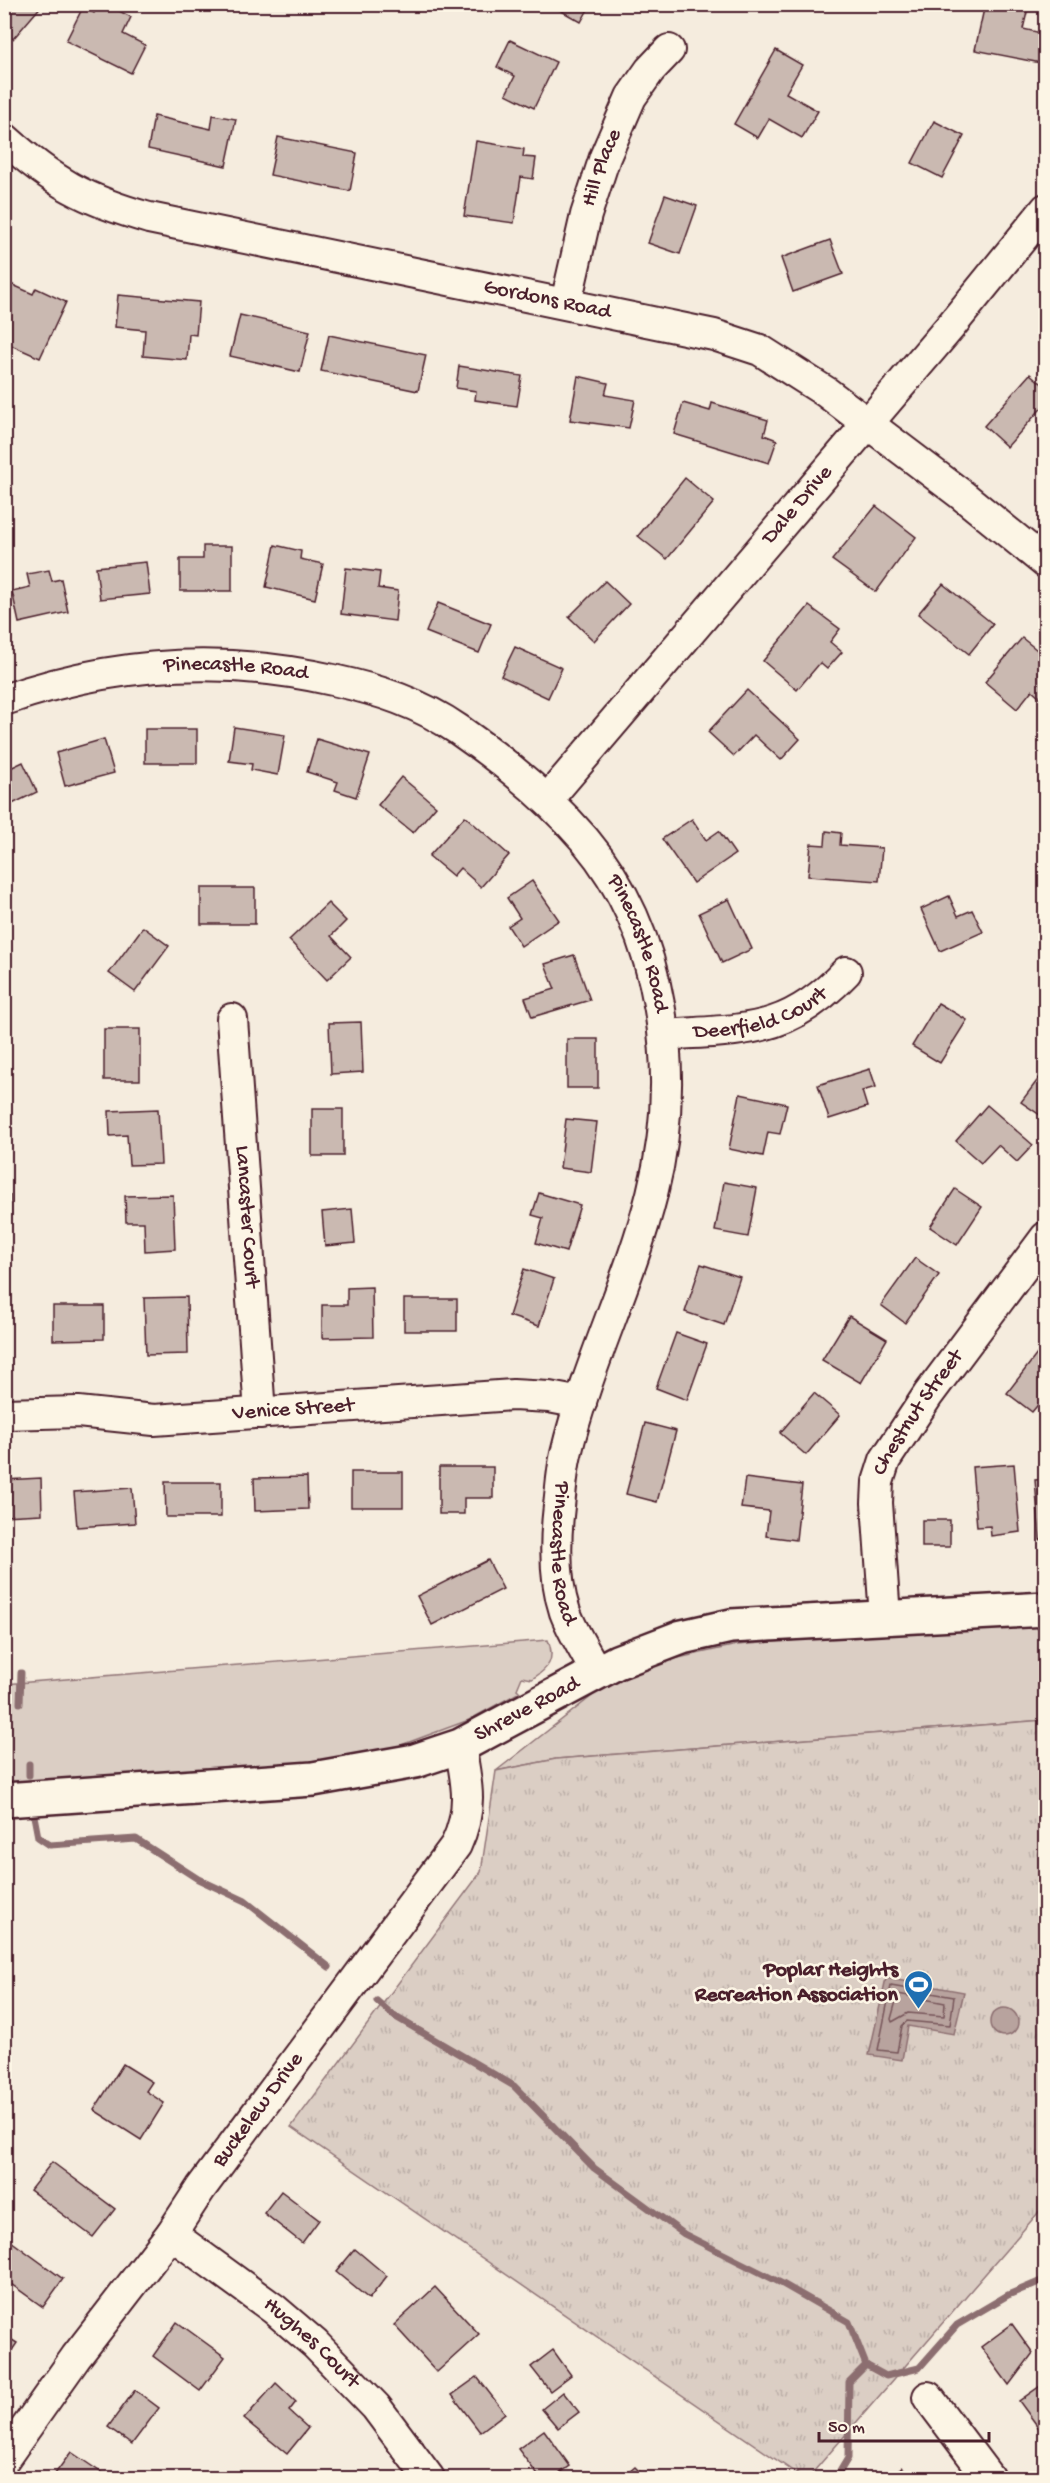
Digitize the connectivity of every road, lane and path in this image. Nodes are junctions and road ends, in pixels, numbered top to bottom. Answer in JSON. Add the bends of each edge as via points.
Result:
{"nodes":[{"id":1,"x":669,"y":50,"type":"dead end"},
{"id":2,"x":4,"y":138,"type":"edge"},
{"id":3,"x":1046,"y":209,"type":"edge"},
{"id":4,"x":566,"y":303,"type":"junction"},
{"id":5,"x":867,"y":424,"type":"junction"},
{"id":6,"x":1046,"y":563,"type":"edge"},
{"id":7,"x":4,"y":700,"type":"edge"},
{"id":8,"x":547,"y":800,"type":"junction"},
{"id":9,"x":846,"y":972,"type":"dead end"},
{"id":10,"x":232,"y":1019,"type":"dead end"},
{"id":11,"x":664,"y":1035,"type":"junction"},
{"id":12,"x":1046,"y":1238,"type":"edge"},
{"id":13,"x":581,"y":1403,"type":"junction"},
{"id":14,"x":260,"y":1413,"type":"junction"},
{"id":15,"x":4,"y":1414,"type":"edge"},
{"id":16,"x":1046,"y":1609,"type":"edge"},
{"id":17,"x":885,"y":1617,"type":"junction"},
{"id":18,"x":597,"y":1673,"type":"junction"},
{"id":19,"x":460,"y":1746,"type":"junction"},
{"id":20,"x":4,"y":1800,"type":"edge"},
{"id":21,"x":171,"y":2234,"type":"junction"},
{"id":22,"x":928,"y":2397,"type":"dead end"},
{"id":23,"x":4,"y":2459,"type":"edge"},
{"id":24,"x":429,"y":2478,"type":"edge"},
{"id":25,"x":989,"y":2478,"type":"edge"}],
"edges":[{"from":1,"to":4,"type":"street","name":"Hill Place","via":[[631,97],[605,157],[586,215]]},
{"from":2,"to":4,"type":"street","name":"Gordons Road","via":[[39,169],[73,191],[117,209],[192,228]]},
{"from":3,"to":5,"type":"street","name":"Dale Drive"},
{"from":4,"to":5,"type":"street","name":"Gordons Road","via":[[714,334],[760,350]]},
{"from":5,"to":6,"type":"street","name":"Gordons Road"},
{"from":5,"to":8,"type":"street","name":"Dale Drive"},
{"from":7,"to":8,"type":"street","name":"Pinecastle Road","via":[[94,674],[147,666],[240,665],[294,671],[376,689],[441,717]]},
{"from":8,"to":11,"type":"street","name":"Pinecastle Road","via":[[586,842],[633,918],[648,960]]},
{"from":9,"to":11,"type":"street","name":"Deerfield Court","via":[[824,996],[776,1022],[751,1028]]},
{"from":10,"to":14,"type":"street","name":"Lancaster Court"},
{"from":11,"to":13,"type":"street","name":"Pinecastle Road","via":[[666,1077],[653,1193]]},
{"from":12,"to":17,"type":"street","name":"Chestnut Street","via":[[928,1395],[885,1460],[877,1503]]},
{"from":13,"to":14,"type":"street","name":"Venice Street","via":[[513,1395]]},
{"from":13,"to":18,"type":"street","name":"Pinecastle Road","via":[[566,1456],[556,1555],[565,1611]]},
{"from":14,"to":15,"type":"street","name":"Venice Street","via":[[153,1420],[78,1412]]},
{"from":16,"to":17,"type":"main road","name":"Shreve Road"},
{"from":17,"to":18,"type":"main road","name":"Shreve Road","via":[[708,1630],[656,1646]]},
{"from":18,"to":19,"type":"main road","name":"Shreve Road"},
{"from":19,"to":20,"type":"main road","name":"Shreve Road","via":[[392,1767],[313,1779]]},
{"from":19,"to":21,"type":"street","name":"Buckelew Drive","via":[[468,1807],[456,1845]]},
{"from":21,"to":23,"type":"street","name":"Buckelew Drive"},
{"from":21,"to":24,"type":"street","name":"Hughes Court","via":[[315,2344],[376,2407]]},
{"from":22,"to":25,"type":"street"}]}
